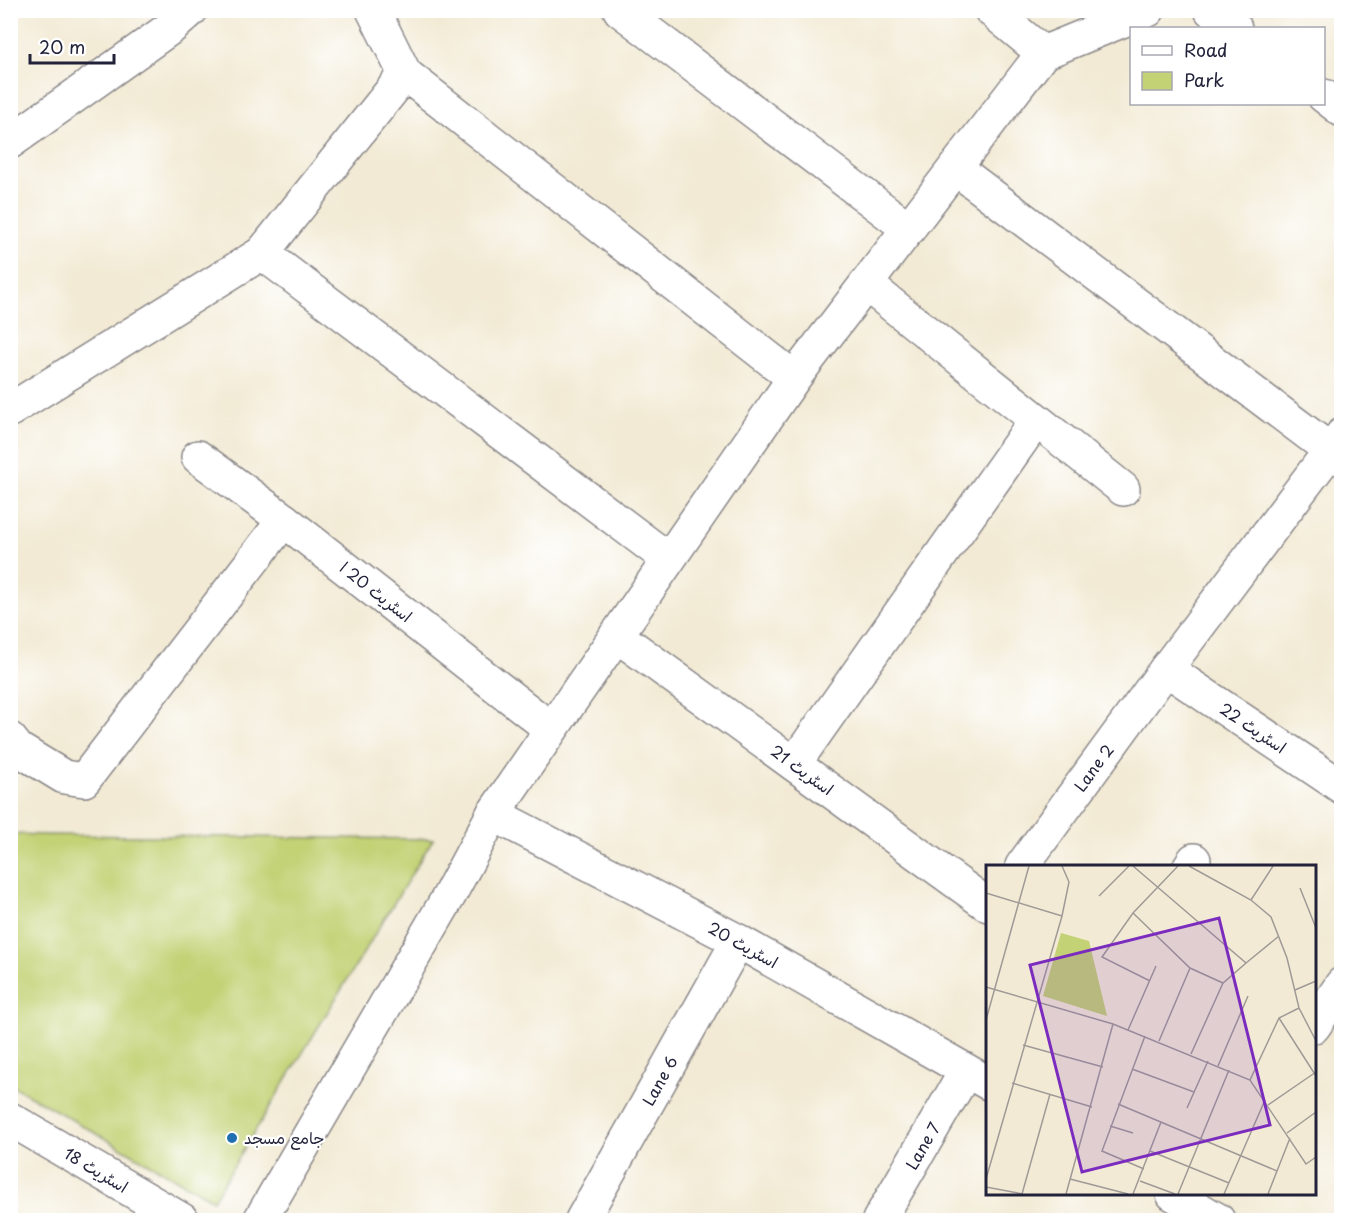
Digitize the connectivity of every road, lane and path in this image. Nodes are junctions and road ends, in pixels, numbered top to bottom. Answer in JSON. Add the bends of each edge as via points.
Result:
{"nodes":[{"id":1,"x":191,"y":10,"type":"edge"},
{"id":2,"x":373,"y":10,"type":"edge"},
{"id":3,"x":620,"y":10,"type":"edge"},
{"id":4,"x":991,"y":10,"type":"edge"},
{"id":5,"x":1148,"y":10,"type":"edge"},
{"id":6,"x":1211,"y":10,"type":"edge"},
{"id":7,"x":1234,"y":27,"type":"edge"},
{"id":8,"x":1043,"y":53,"type":"junction"},
{"id":9,"x":405,"y":74,"type":"junction"},
{"id":10,"x":1325,"y":98,"type":"edge"},
{"id":11,"x":1341,"y":110,"type":"edge"},
{"id":12,"x":10,"y":142,"type":"edge"},
{"id":13,"x":955,"y":168,"type":"junction"},
{"id":14,"x":909,"y":229,"type":"junction"},
{"id":15,"x":262,"y":253,"type":"junction"},
{"id":16,"x":866,"y":284,"type":"junction"},
{"id":17,"x":794,"y":378,"type":"junction"},
{"id":18,"x":10,"y":410,"type":"edge"},
{"id":19,"x":1036,"y":420,"type":"junction"},
{"id":20,"x":1338,"y":448,"type":"edge"},
{"id":21,"x":198,"y":457,"type":"dead end"},
{"id":22,"x":1123,"y":489,"type":"dead end"},
{"id":23,"x":284,"y":520,"type":"junction"},
{"id":24,"x":668,"y":559,"type":"junction"},
{"id":25,"x":616,"y":635,"type":"junction"},
{"id":26,"x":1166,"y":669,"type":"junction"},
{"id":27,"x":551,"y":729,"type":"junction"},
{"id":28,"x":10,"y":740,"type":"edge"},
{"id":29,"x":794,"y":764,"type":"junction"},
{"id":30,"x":1338,"y":777,"type":"edge"},
{"id":31,"x":493,"y":814,"type":"junction"},
{"id":32,"x":1023,"y":865,"type":"edge"},
{"id":33,"x":986,"y":903,"type":"edge"},
{"id":34,"x":738,"y":941,"type":"junction"},
{"id":35,"x":1341,"y":984,"type":"edge"},
{"id":36,"x":1316,"y":1023,"type":"edge"},
{"id":37,"x":977,"y":1077,"type":"edge"},
{"id":38,"x":10,"y":1119,"type":"edge"},
{"id":39,"x":1175,"y":1195,"type":"edge"},
{"id":40,"x":182,"y":1221,"type":"edge"},
{"id":41,"x":260,"y":1221,"type":"edge"},
{"id":42,"x":582,"y":1221,"type":"edge"},
{"id":43,"x":879,"y":1221,"type":"edge"},
{"id":44,"x":1218,"y":1221,"type":"edge"}],
"edges":[{"from":1,"to":12,"type":"street"},
{"from":2,"to":9,"type":"street"},
{"from":3,"to":14,"type":"street"},
{"from":4,"to":8,"type":"street"},
{"from":5,"to":8,"type":"street"},
{"from":6,"to":7,"type":"street"},
{"from":8,"to":13,"type":"street"},
{"from":9,"to":15,"type":"street"},
{"from":9,"to":17,"type":"street"},
{"from":10,"to":11,"type":"street"},
{"from":13,"to":14,"type":"street"},
{"from":13,"to":20,"type":"street"},
{"from":14,"to":16,"type":"street"},
{"from":15,"to":18,"type":"street"},
{"from":15,"to":24,"type":"street"},
{"from":16,"to":17,"type":"street"},
{"from":16,"to":19,"type":"street"},
{"from":17,"to":24,"type":"street"},
{"from":19,"to":22,"type":"street"},
{"from":19,"to":29,"type":"street"},
{"from":20,"to":26,"type":"street","name":"Lane 2"},
{"from":21,"to":23,"type":"street","name":"اسٹریٹ 20 ا"},
{"from":23,"to":27,"type":"street","name":"اسٹریٹ 20 ا"},
{"from":23,"to":28,"type":"street","via":[[84,780],[64,777]]},
{"from":24,"to":25,"type":"street"},
{"from":25,"to":27,"type":"street"},
{"from":25,"to":29,"type":"street","name":"اسٹریٹ 21"},
{"from":26,"to":30,"type":"street","name":"اسٹریٹ 22"},
{"from":26,"to":32,"type":"street","name":"Lane 2"},
{"from":27,"to":31,"type":"street"},
{"from":29,"to":33,"type":"street","name":"اسٹریٹ 21"},
{"from":31,"to":34,"type":"street","name":"اسٹریٹ 20"},
{"from":31,"to":41,"type":"street"},
{"from":34,"to":37,"type":"street","name":"اسٹریٹ 20"},
{"from":34,"to":42,"type":"street","name":"Lane 6"},
{"from":35,"to":36,"type":"street"},
{"from":37,"to":43,"type":"street","name":"Lane 7"},
{"from":38,"to":40,"type":"street","name":"اسٹریٹ 18"},
{"from":39,"to":44,"type":"street"}]}
